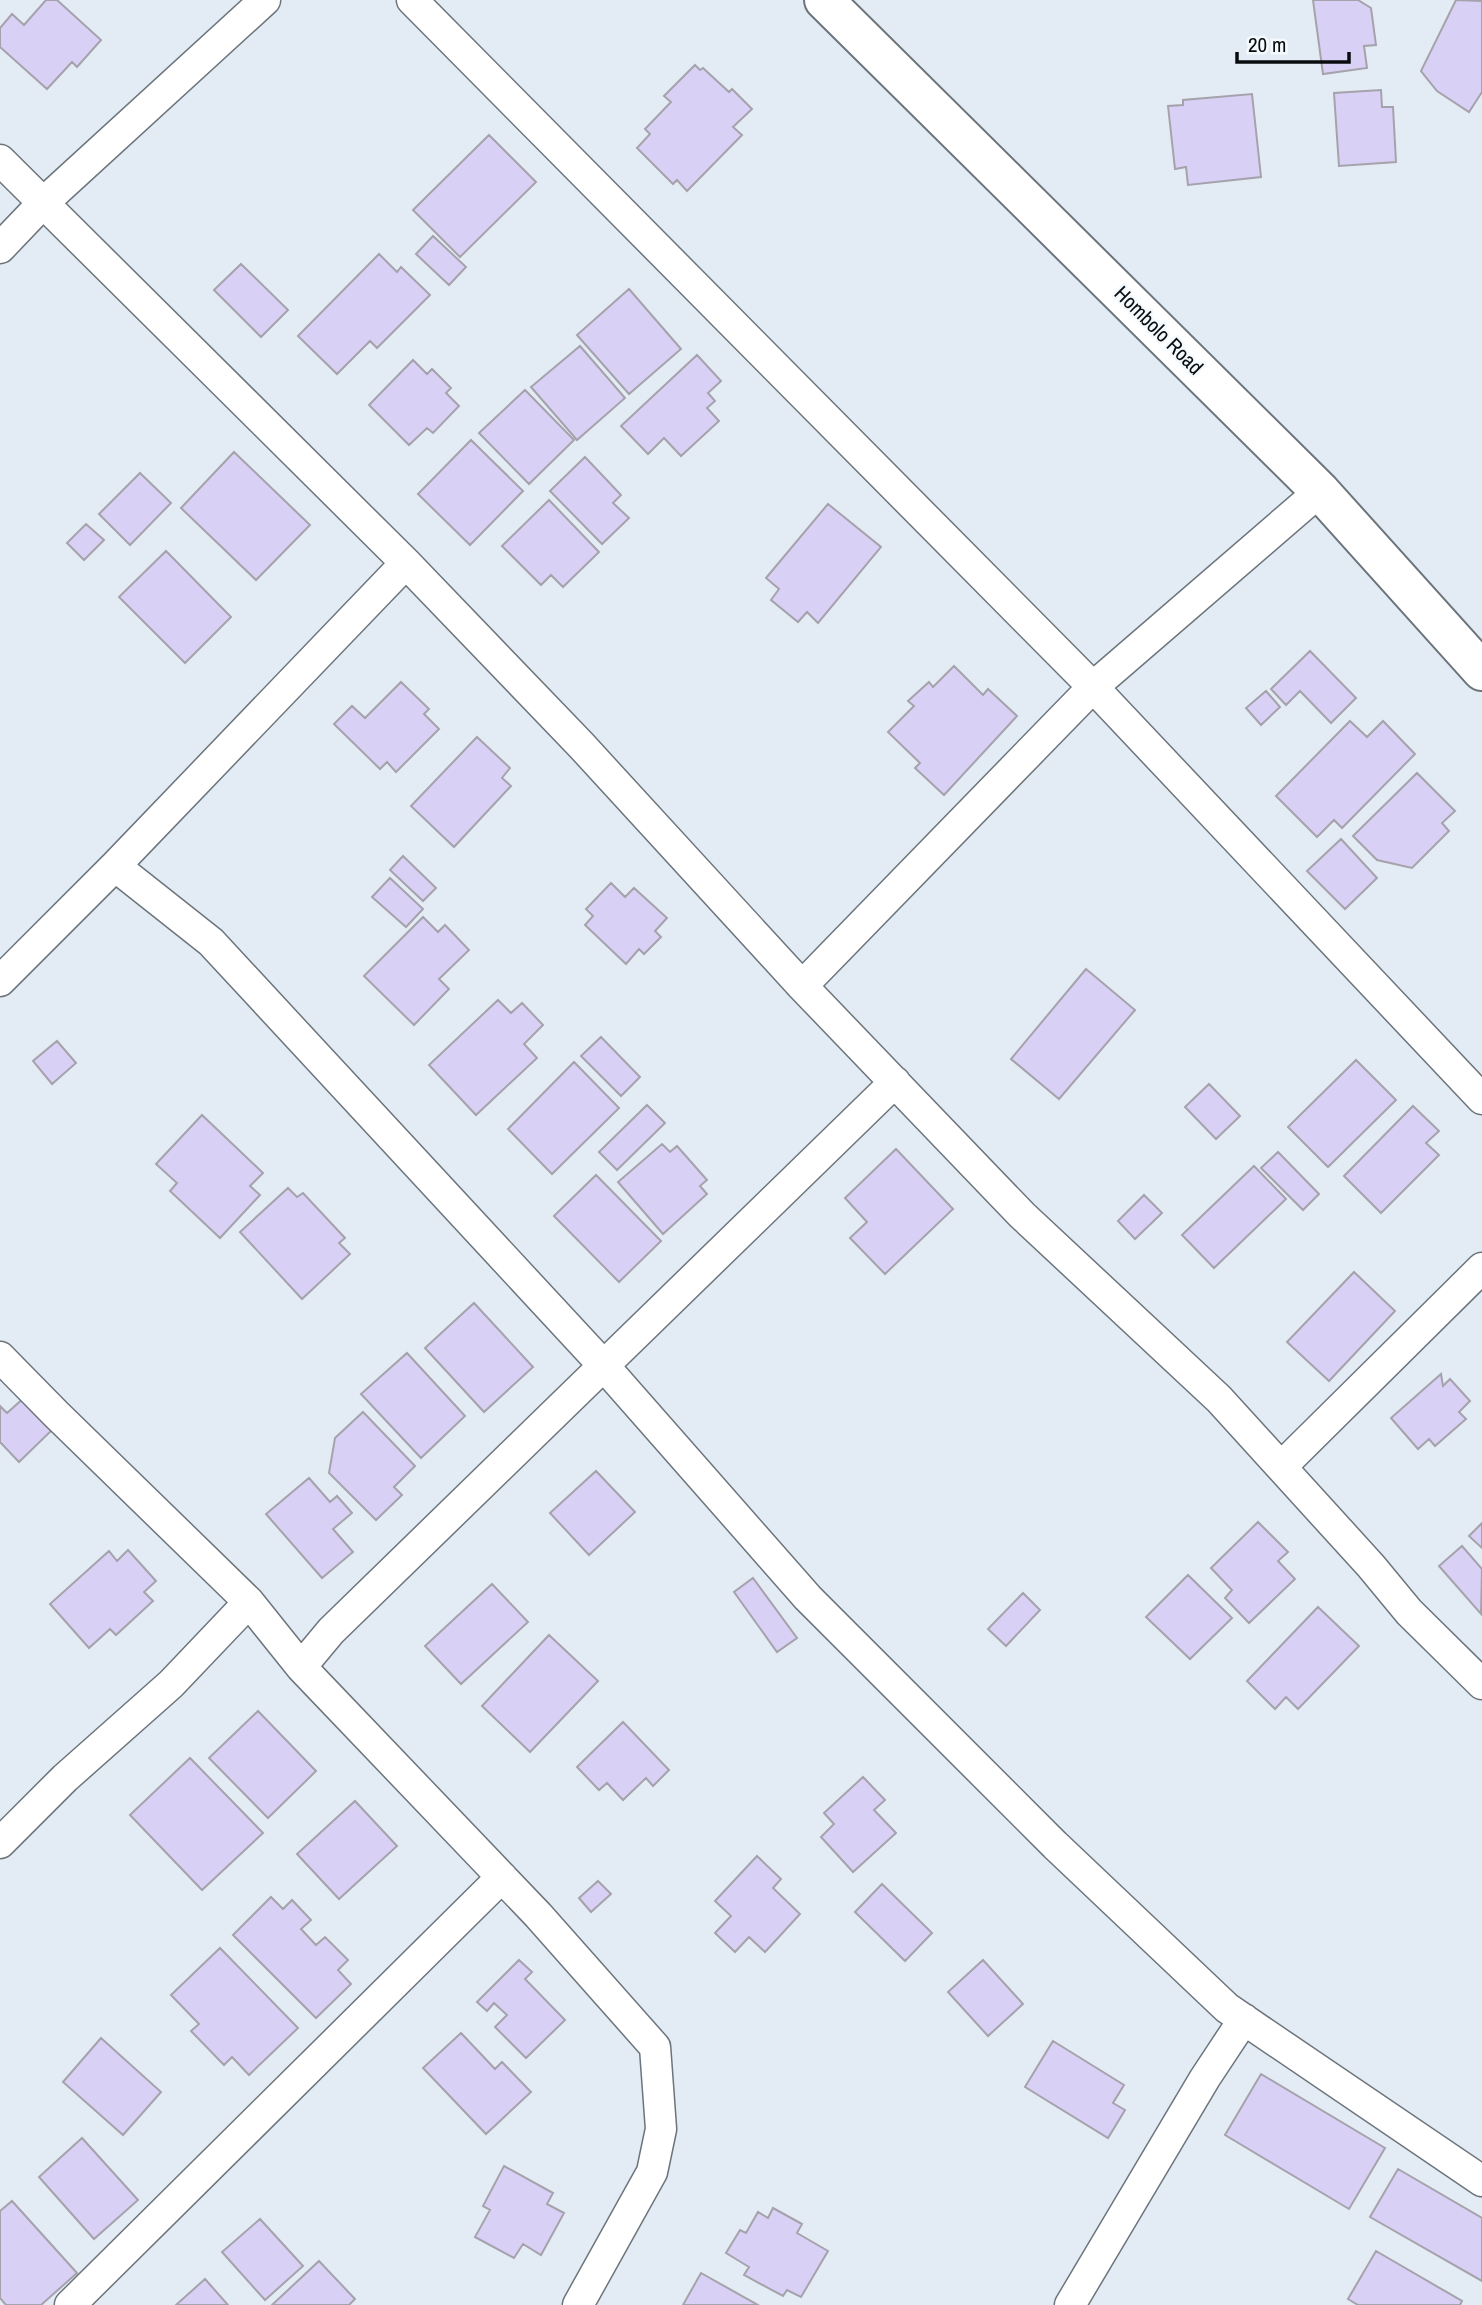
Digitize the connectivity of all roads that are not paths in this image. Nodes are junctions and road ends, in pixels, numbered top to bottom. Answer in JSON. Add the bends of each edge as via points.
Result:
{"nodes":[{"id":1,"x":265,"y":0,"type":"edge"},
{"id":2,"x":412,"y":0,"type":"edge"},
{"id":3,"x":824,"y":0,"type":"edge"},
{"id":4,"x":0,"y":160,"type":"edge"},
{"id":5,"x":42,"y":204,"type":"junction"},
{"id":6,"x":0,"y":248,"type":"edge"},
{"id":7,"x":1320,"y":491,"type":"junction"},
{"id":8,"x":406,"y":563,"type":"junction"},
{"id":9,"x":1482,"y":671,"type":"edge"},
{"id":10,"x":1093,"y":687,"type":"junction"},
{"id":11,"x":115,"y":866,"type":"junction"},
{"id":12,"x":0,"y":981,"type":"edge"},
{"id":13,"x":802,"y":986,"type":"junction"},
{"id":14,"x":895,"y":1082,"type":"junction"},
{"id":15,"x":1482,"y":1099,"type":"edge"},
{"id":16,"x":1482,"y":1268,"type":"edge"},
{"id":17,"x":0,"y":1357,"type":"edge"},
{"id":18,"x":604,"y":1366,"type":"junction"},
{"id":19,"x":1281,"y":1467,"type":"junction"},
{"id":20,"x":250,"y":1602,"type":"junction"},
{"id":21,"x":301,"y":1667,"type":"junction"},
{"id":22,"x":1482,"y":1684,"type":"edge"},
{"id":23,"x":0,"y":1843,"type":"edge"},
{"id":24,"x":502,"y":1877,"type":"junction"},
{"id":25,"x":1244,"y":2019,"type":"junction"},
{"id":26,"x":1482,"y":2181,"type":"edge"},
{"id":27,"x":70,"y":2305,"type":"edge"},
{"id":28,"x":578,"y":2305,"type":"edge"},
{"id":29,"x":1070,"y":2305,"type":"edge"}],
"edges":[{"from":1,"to":5,"type":"street"},
{"from":2,"to":10,"type":"street"},
{"from":3,"to":7,"type":"street","name":"Hombolo Road"},
{"from":4,"to":5,"type":"street"},
{"from":5,"to":6,"type":"street"},
{"from":5,"to":8,"type":"street"},
{"from":7,"to":9,"type":"street","name":"Hombolo Road"},
{"from":7,"to":10,"type":"street"},
{"from":8,"to":11,"type":"street"},
{"from":8,"to":13,"type":"street"},
{"from":10,"to":13,"type":"street"},
{"from":10,"to":15,"type":"street"},
{"from":11,"to":12,"type":"street"},
{"from":11,"to":18,"type":"street","via":[[211,942]]},
{"from":13,"to":14,"type":"street"},
{"from":14,"to":18,"type":"street"},
{"from":14,"to":19,"type":"street","via":[[1038,1231],[1219,1399]]},
{"from":16,"to":19,"type":"street"},
{"from":17,"to":20,"type":"street"},
{"from":18,"to":21,"type":"street","via":[[331,1631]]},
{"from":18,"to":25,"type":"street","via":[[808,1598],[1055,1845]]},
{"from":19,"to":22,"type":"street","via":[[1409,1612]]},
{"from":20,"to":21,"type":"street"},
{"from":20,"to":23,"type":"street","via":[[171,1684]]},
{"from":21,"to":24,"type":"street"},
{"from":24,"to":27,"type":"street"},
{"from":24,"to":28,"type":"street","via":[[655,2047],[661,2129],[652,2172]]},
{"from":25,"to":26,"type":"street"},
{"from":25,"to":29,"type":"street"}]}
